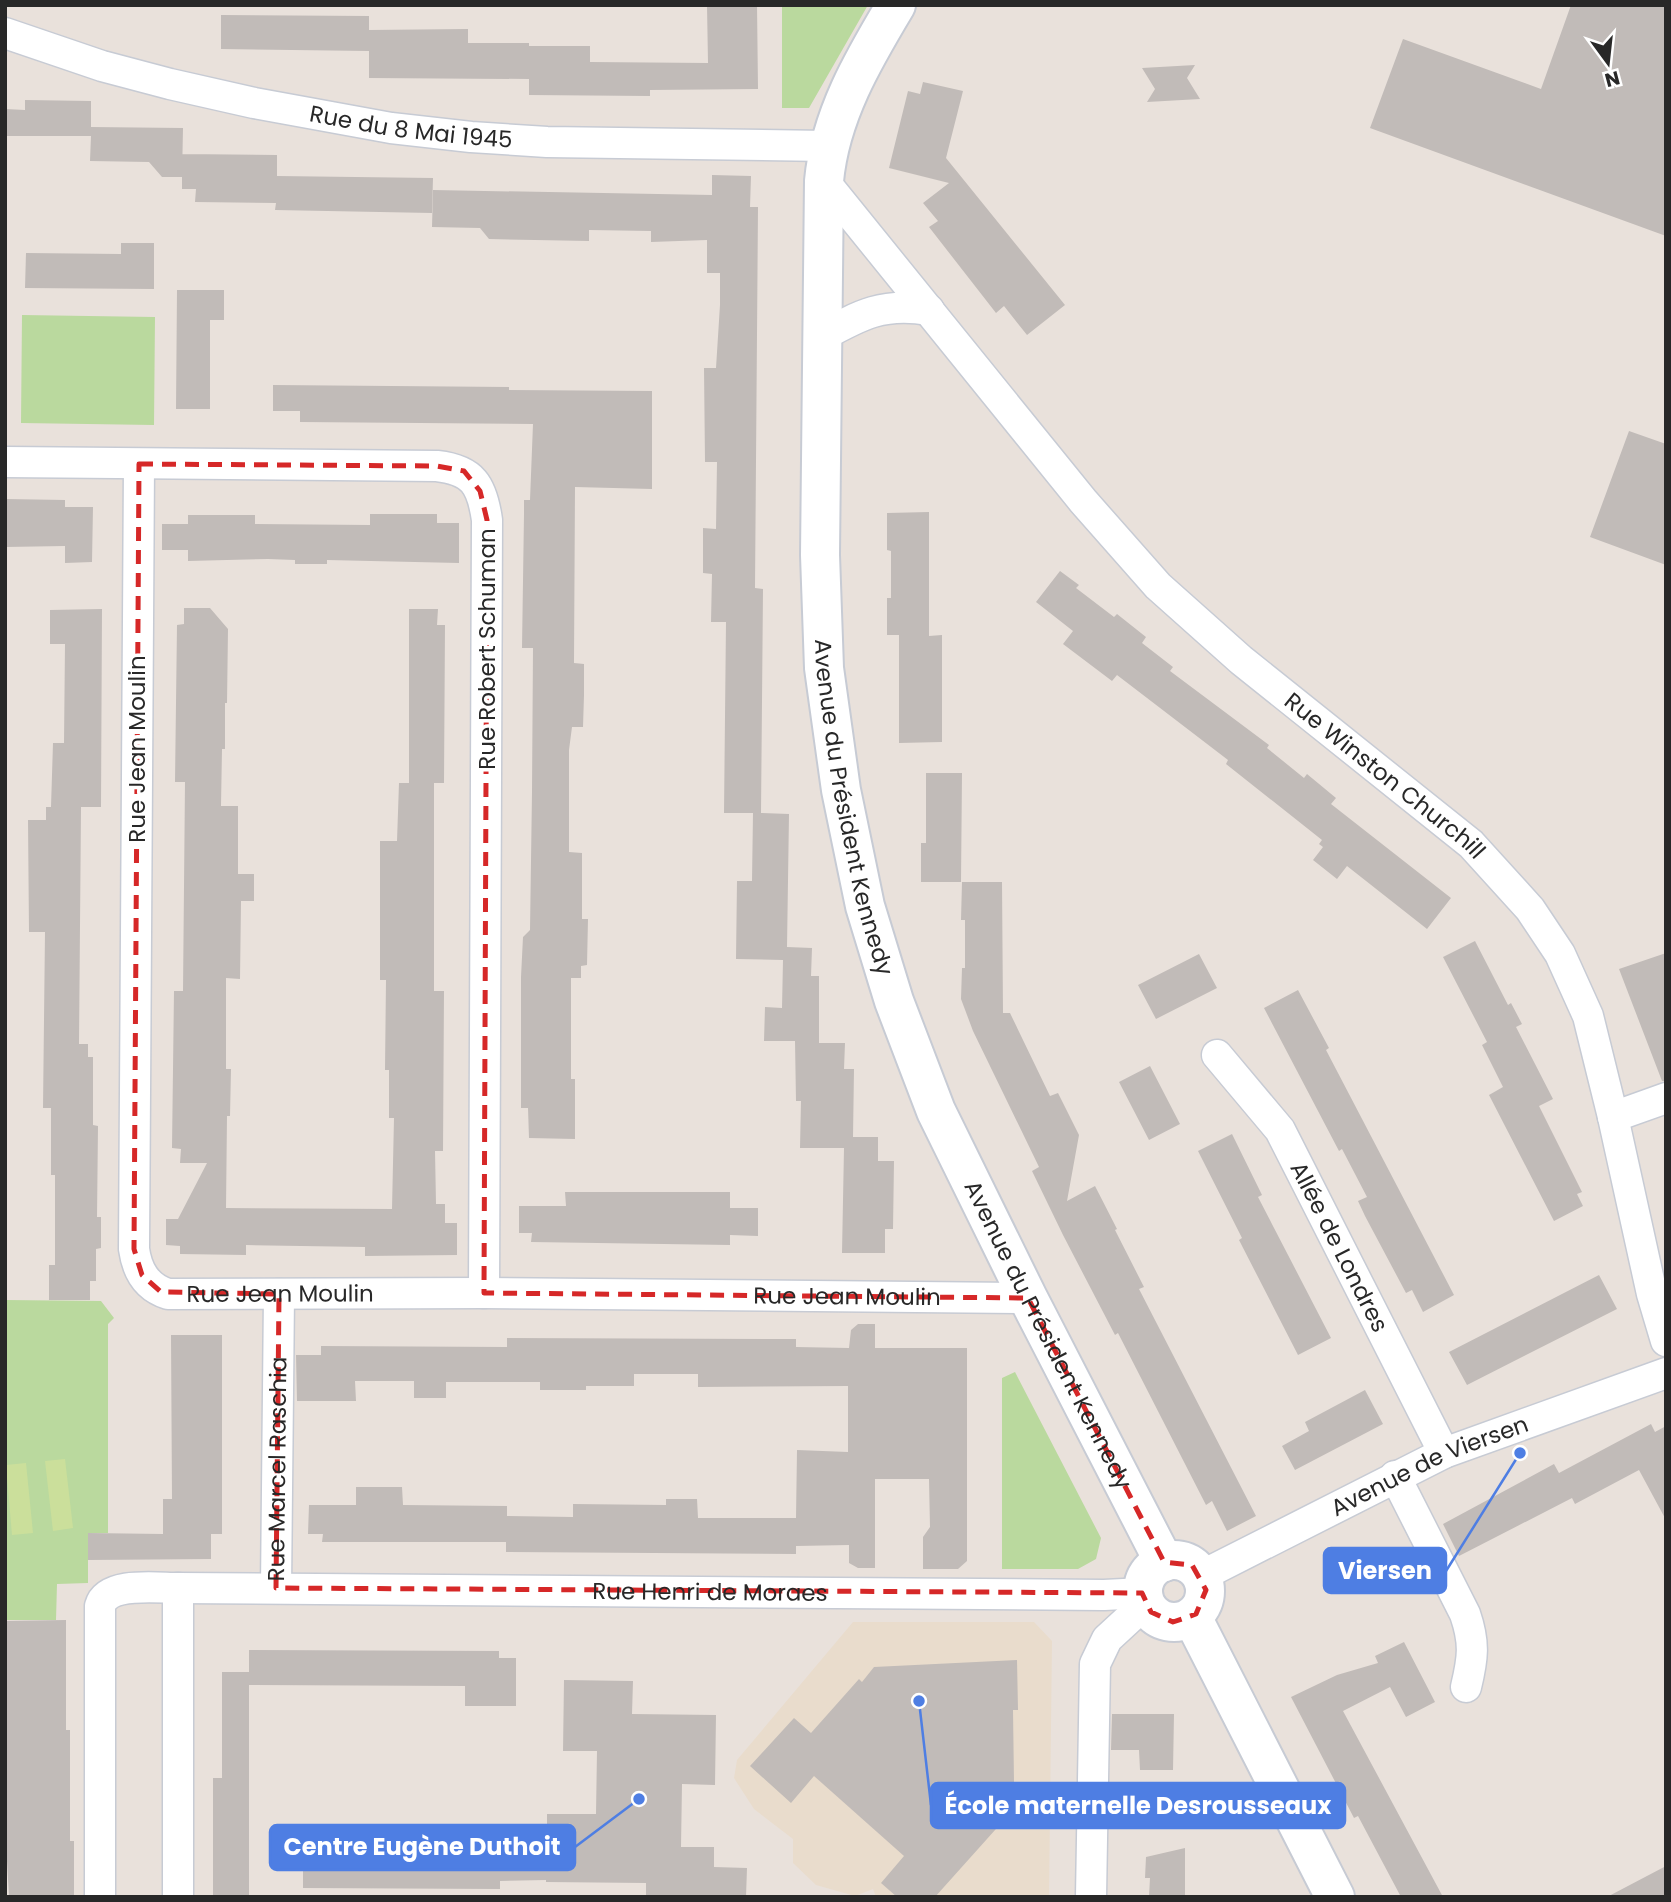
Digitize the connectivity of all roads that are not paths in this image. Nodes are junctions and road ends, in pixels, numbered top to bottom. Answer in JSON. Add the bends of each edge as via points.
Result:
{"nodes":[{"id":1,"x":896,"y":5,"type":"edge"},
{"id":2,"x":5,"y":33,"type":"edge"},
{"id":3,"x":826,"y":163,"type":"junction"},
{"id":4,"x":929,"y":310,"type":"junction"},
{"id":5,"x":822,"y":336,"type":"junction"},
{"id":6,"x":5,"y":462,"type":"edge"},
{"id":7,"x":139,"y":464,"type":"junction"},
{"id":8,"x":1217,"y":1055,"type":"dead end"},
{"id":9,"x":1666,"y":1098,"type":"edge"},
{"id":10,"x":1613,"y":1117,"type":"junction"},
{"id":11,"x":484,"y":1293,"type":"junction"},
{"id":12,"x":279,"y":1294,"type":"junction"},
{"id":13,"x":1028,"y":1297,"type":"junction"},
{"id":14,"x":1666,"y":1340,"type":"edge"},
{"id":15,"x":1666,"y":1373,"type":"edge"},
{"id":16,"x":1444,"y":1453,"type":"junction"},
{"id":17,"x":1395,"y":1476,"type":"junction"},
{"id":18,"x":1164,"y":1562,"type":"junction"},
{"id":19,"x":1201,"y":1576,"type":"junction"},
{"id":20,"x":178,"y":1588,"type":"junction"},
{"id":21,"x":276,"y":1588,"type":"junction"},
{"id":22,"x":1145,"y":1598,"type":"junction"},
{"id":23,"x":1192,"y":1617,"type":"junction"},
{"id":24,"x":1466,"y":1687,"type":"dead end"},
{"id":25,"x":100,"y":1897,"type":"edge"},
{"id":26,"x":178,"y":1897,"type":"edge"},
{"id":27,"x":1091,"y":1897,"type":"edge"},
{"id":28,"x":1335,"y":1897,"type":"edge"}],
"edges":[{"from":1,"to":3,"type":"street","name":"Avenue du Président Kennedy","via":[[838,115]]},
{"from":2,"to":3,"type":"street","name":"Rue du 8 Mai 1945","via":[[170,84],[391,128]]},
{"from":3,"to":4,"type":"street","name":"Rue Winston Churchill"},
{"from":3,"to":5,"type":"street","name":"Avenue du Président Kennedy"},
{"from":4,"to":5,"type":"street","via":[[876,310]]},
{"from":4,"to":10,"type":"street","name":"Rue Winston Churchill","via":[[1158,586],[1241,660],[1471,844],[1530,909],[1560,954],[1588,1016]]},
{"from":5,"to":13,"type":"street","name":"Avenue du Président Kennedy","via":[[824,668],[856,869],[879,954],[919,1069]]},
{"from":6,"to":7,"type":"street","name":"Rue Robert Schuman"},
{"from":7,"to":11,"type":"street","name":"Rue Robert Schuman","via":[[437,466],[464,471],[480,491],[487,520]]},
{"from":7,"to":12,"type":"street","name":"Rue Jean Moulin","via":[[135,1259],[148,1282],[168,1294]]},
{"from":8,"to":16,"type":"street","name":"Allée de Londres","via":[[1280,1130]]},
{"from":9,"to":10,"type":"street"},
{"from":10,"to":14,"type":"street","name":"Rue Winston Churchill"},
{"from":11,"to":12,"type":"street","name":"Rue Jean Moulin"},
{"from":11,"to":13,"type":"street","name":"Rue Jean Moulin"},
{"from":12,"to":21,"type":"street","name":"Rue Marcel Raschia"},
{"from":13,"to":18,"type":"street","name":"Avenue du Président Kennedy"},
{"from":15,"to":16,"type":"street","name":"Avenue de Viersen"},
{"from":16,"to":17,"type":"street","name":"Avenue de Viersen"},
{"from":17,"to":19,"type":"street","name":"Avenue de Viersen"},
{"from":17,"to":24,"type":"street","via":[[1470,1628],[1473,1659]]},
{"from":18,"to":19,"type":"street","via":[[1183,1561]]},
{"from":18,"to":22,"type":"street","via":[[1148,1574]]},
{"from":19,"to":23,"type":"street","via":[[1205,1596]]},
{"from":20,"to":21,"type":"street","name":"Rue Marcel Raschia"},
{"from":20,"to":25,"type":"street","name":"Rue Marcel Raschia","via":[[117,1590],[101,1601]]},
{"from":20,"to":26,"type":"street"},
{"from":21,"to":22,"type":"street","name":"Rue Henri de Moraes"},
{"from":22,"to":23,"type":"street","via":[[1151,1612],[1164,1620]]},
{"from":22,"to":27,"type":"street","via":[[1107,1639],[1095,1664]]},
{"from":23,"to":28,"type":"street"}]}
